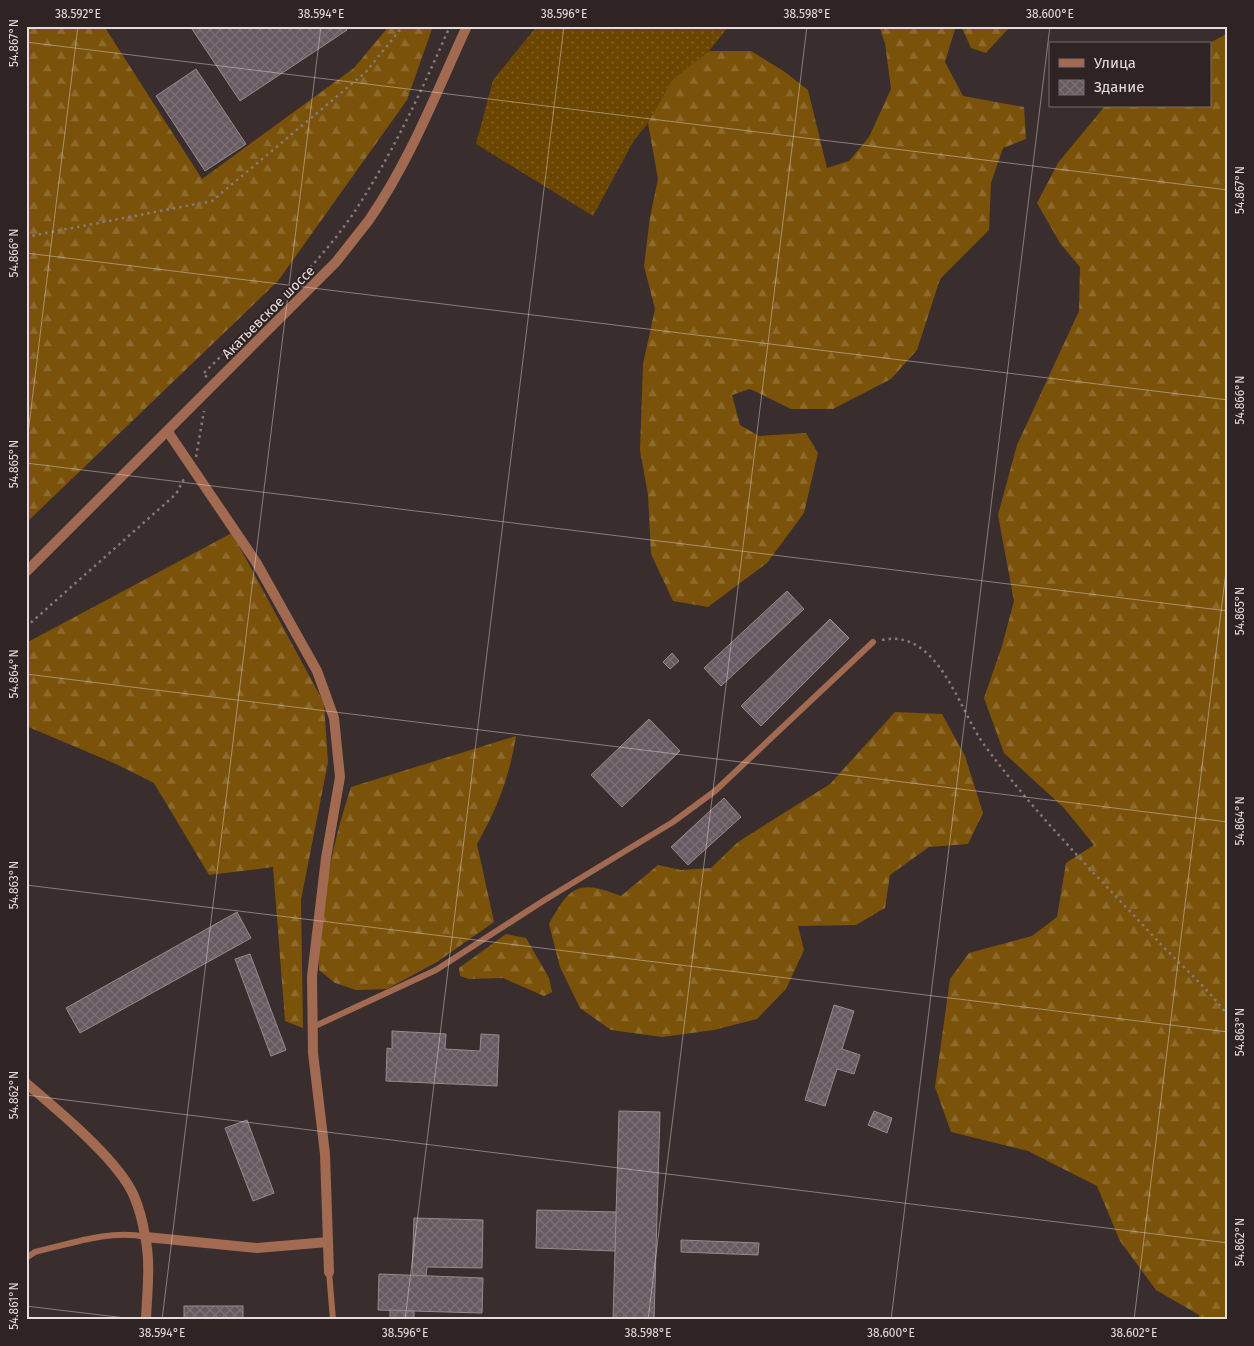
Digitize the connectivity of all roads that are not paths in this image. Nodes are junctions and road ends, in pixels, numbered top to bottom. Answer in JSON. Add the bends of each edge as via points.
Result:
{"nodes":[{"id":1,"x":466,"y":26,"type":"edge"},
{"id":2,"x":168,"y":432,"type":"junction"},
{"id":3,"x":26,"y":572,"type":"edge"},
{"id":4,"x":873,"y":642,"type":"road end"},
{"id":5,"x":313,"y":1027,"type":"junction"},
{"id":6,"x":26,"y":1083,"type":"edge"},
{"id":7,"x":146,"y":1237,"type":"junction"},
{"id":8,"x":328,"y":1242,"type":"junction"},
{"id":9,"x":26,"y":1258,"type":"edge"},
{"id":10,"x":329,"y":1272,"type":"joint"},
{"id":11,"x":146,"y":1320,"type":"edge"},
{"id":12,"x":333,"y":1320,"type":"edge"}],
"edges":[{"from":1,"to":2,"type":"street","name":"Акатьевское шоссе","via":[[424,122],[369,219],[336,262]]},
{"from":2,"to":3,"type":"street","name":"Акатьевское шоссе"},
{"from":2,"to":5,"type":"street","via":[[256,562],[317,671],[334,718],[340,777],[326,858],[312,976]]},
{"from":4,"to":5,"type":"lane","via":[[715,791],[673,822],[436,970]]},
{"from":5,"to":8,"type":"street","via":[[325,1154]]},
{"from":6,"to":7,"type":"street","via":[[81,1131],[119,1173],[133,1195]]},
{"from":7,"to":8,"type":"street","via":[[257,1248]]},
{"from":7,"to":9,"type":"lane","via":[[128,1233],[97,1238],[34,1252]]},
{"from":7,"to":11,"type":"street"},
{"from":8,"to":10,"type":"street"},
{"from":10,"to":12,"type":"lane"}]}
